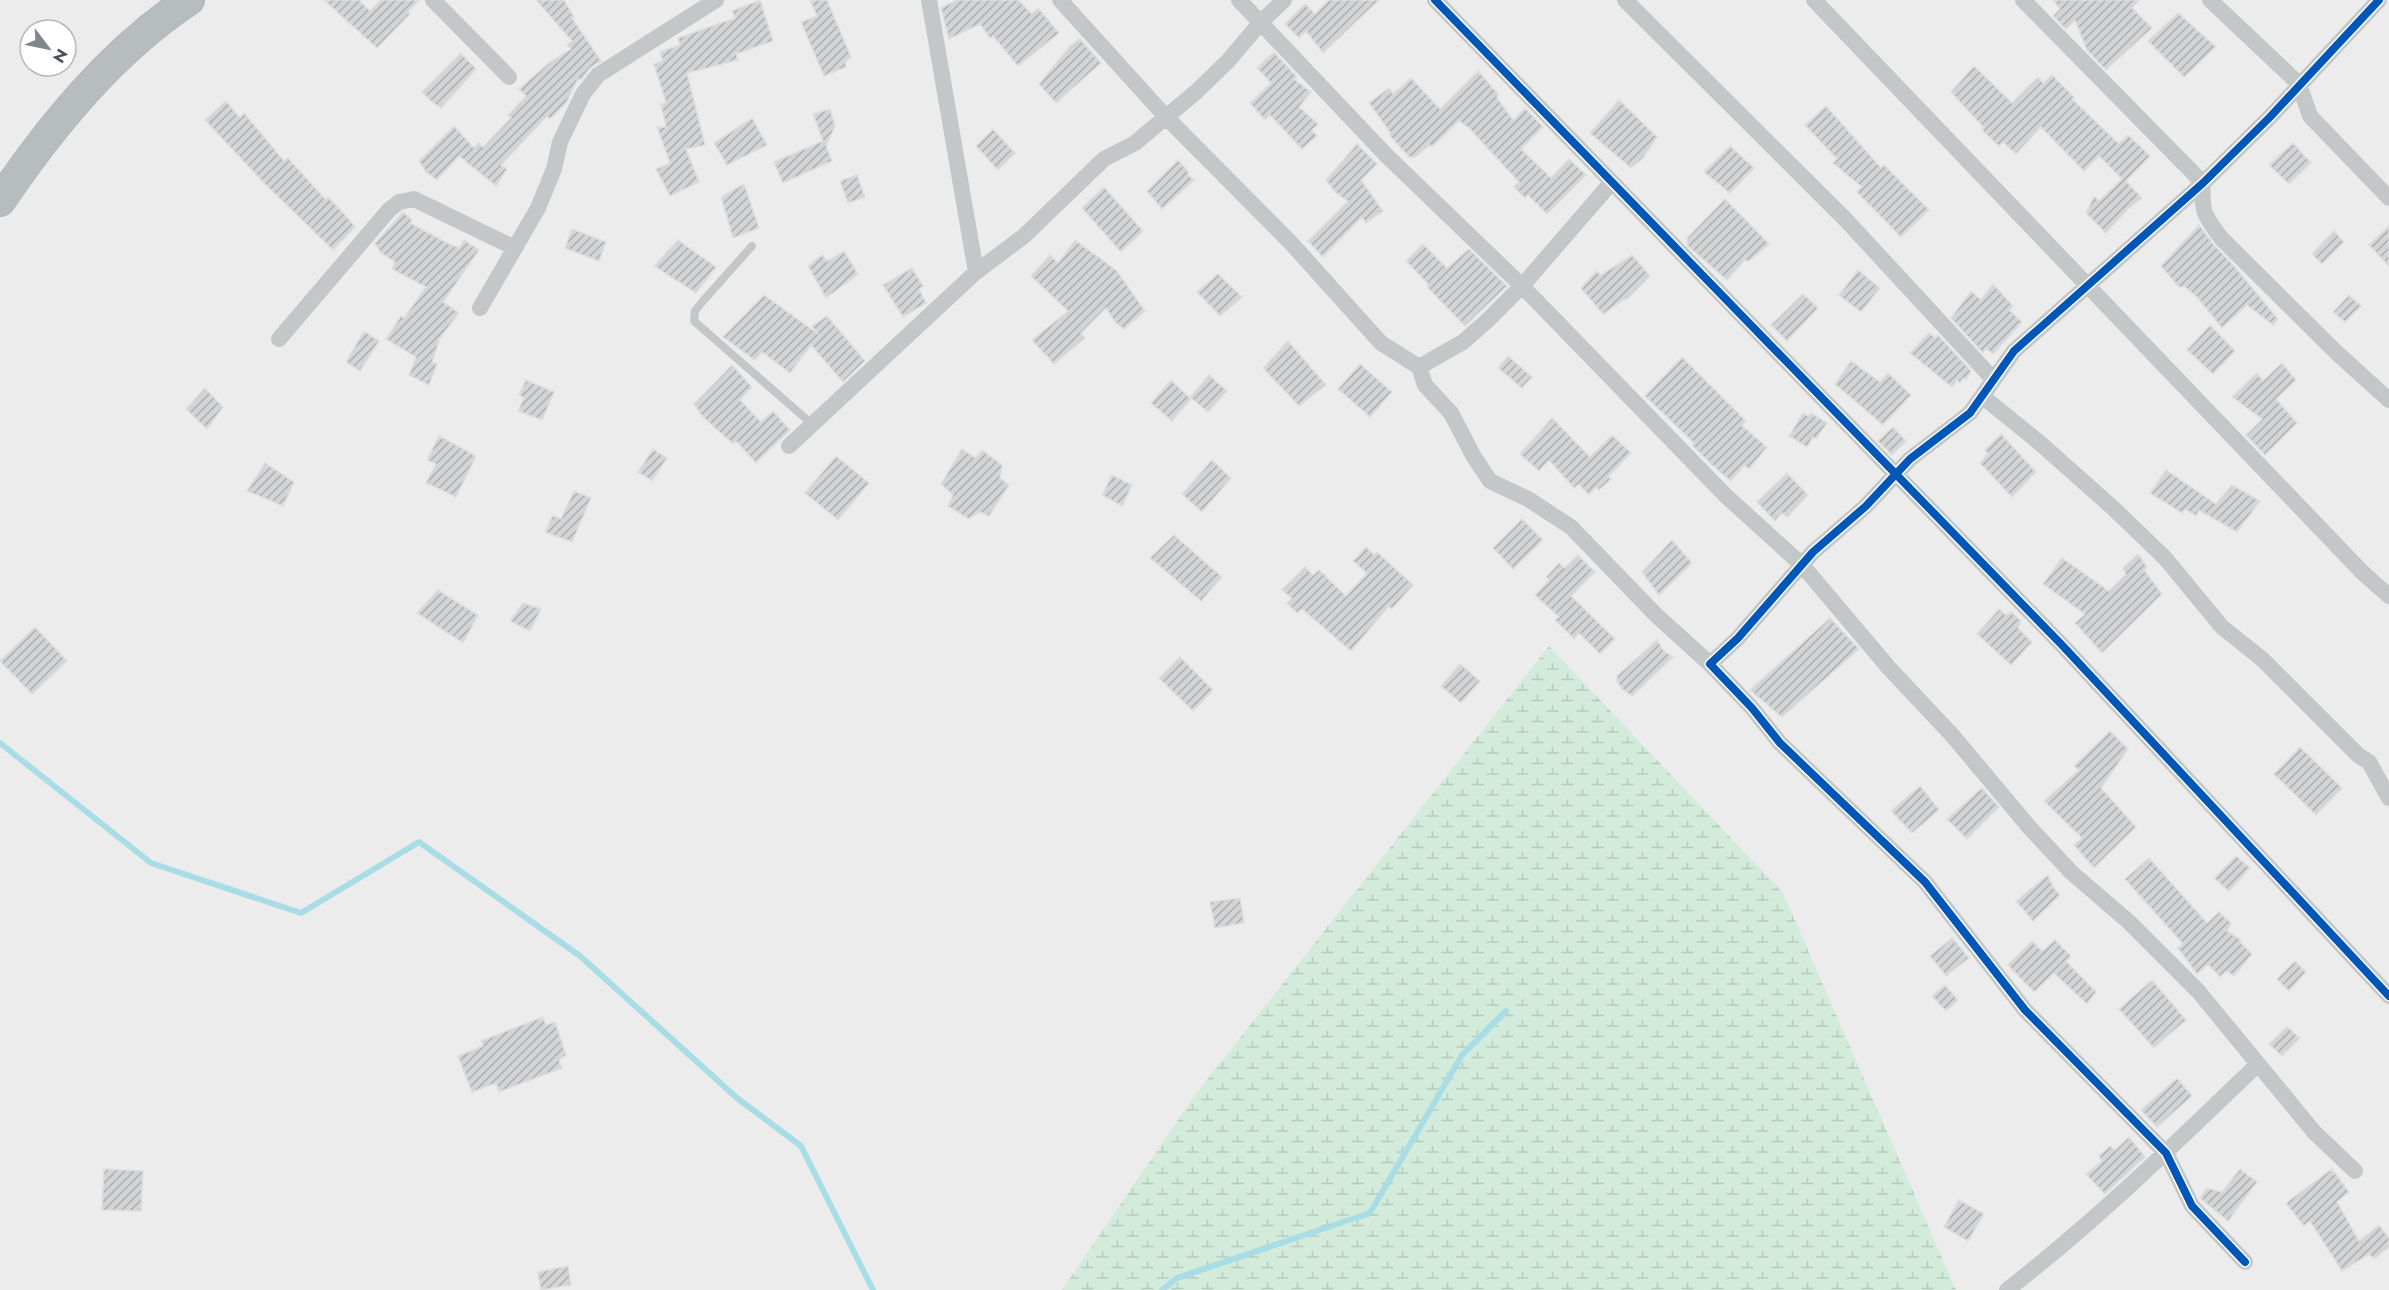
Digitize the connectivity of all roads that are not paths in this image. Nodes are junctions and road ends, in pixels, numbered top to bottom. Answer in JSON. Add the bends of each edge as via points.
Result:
{"nodes":[{"id":1,"x":189,"y":0,"type":"edge"},
{"id":2,"x":433,"y":0,"type":"edge"},
{"id":3,"x":716,"y":0,"type":"edge"},
{"id":4,"x":928,"y":0,"type":"edge"},
{"id":5,"x":1060,"y":0,"type":"edge"},
{"id":6,"x":1239,"y":0,"type":"edge"},
{"id":7,"x":1284,"y":0,"type":"edge"},
{"id":8,"x":1435,"y":0,"type":"edge"},
{"id":9,"x":1625,"y":0,"type":"edge"},
{"id":10,"x":1814,"y":0,"type":"edge"},
{"id":11,"x":2023,"y":0,"type":"edge"},
{"id":12,"x":2210,"y":0,"type":"edge"},
{"id":13,"x":2379,"y":0,"type":"edge"},
{"id":14,"x":1261,"y":22,"type":"junction"},
{"id":15,"x":509,"y":77,"type":"dead end"},
{"id":16,"x":2299,"y":84,"type":"junction"},
{"id":17,"x":1167,"y":118,"type":"junction"},
{"id":18,"x":1611,"y":183,"type":"junction"},
{"id":19,"x":2203,"y":183,"type":"junction"},
{"id":20,"x":2389,"y":198,"type":"edge"},
{"id":21,"x":0,"y":201,"type":"edge"},
{"id":22,"x":752,"y":246,"type":"dead end"},
{"id":23,"x":515,"y":248,"type":"junction"},
{"id":24,"x":976,"y":272,"type":"junction"},
{"id":25,"x":2090,"y":285,"type":"junction"},
{"id":26,"x":1522,"y":286,"type":"junction"},
{"id":27,"x":480,"y":308,"type":"dead end"},
{"id":28,"x":279,"y":339,"type":"dead end"},
{"id":29,"x":1419,"y":367,"type":"junction"},
{"id":30,"x":1993,"y":379,"type":"junction"},
{"id":31,"x":1982,"y":396,"type":"junction"},
{"id":32,"x":2389,"y":399,"type":"edge"},
{"id":33,"x":812,"y":424,"type":"junction"},
{"id":34,"x":789,"y":446,"type":"dead end"},
{"id":35,"x":1895,"y":474,"type":"junction"},
{"id":36,"x":1802,"y":565,"type":"junction"},
{"id":37,"x":2389,"y":596,"type":"edge"},
{"id":38,"x":1710,"y":664,"type":"junction"},
{"id":39,"x":2389,"y":798,"type":"edge"},
{"id":40,"x":2389,"y":996,"type":"edge"},
{"id":41,"x":2257,"y":1065,"type":"junction"},
{"id":42,"x":2166,"y":1153,"type":"junction"},
{"id":43,"x":2355,"y":1171,"type":"dead end"},
{"id":44,"x":2245,"y":1262,"type":"dead end"},
{"id":45,"x":2007,"y":1290,"type":"edge"}],
"edges":[{"from":1,"to":21,"type":"highway","via":[[111,65],[33,153]]},
{"from":2,"to":15,"type":"street"},
{"from":3,"to":23,"type":"street","via":[[598,75],[573,113],[538,208]]},
{"from":4,"to":24,"type":"street"},
{"from":5,"to":17,"type":"street"},
{"from":6,"to":14,"type":"street"},
{"from":7,"to":14,"type":"street"},
{"from":8,"to":18,"type":"street"},
{"from":9,"to":30,"type":"street","via":[[1845,219]]},
{"from":10,"to":25,"type":"street"},
{"from":11,"to":19,"type":"street"},
{"from":12,"to":16,"type":"street"},
{"from":13,"to":16,"type":"street"},
{"from":14,"to":17,"type":"street","via":[[1228,61]]},
{"from":14,"to":26,"type":"street","via":[[1387,156]]},
{"from":16,"to":19,"type":"street"},
{"from":16,"to":20,"type":"street","via":[[2310,116]]},
{"from":17,"to":24,"type":"street","via":[[1135,143],[1104,159],[1024,236]]},
{"from":17,"to":29,"type":"street","via":[[1291,243],[1381,344]]},
{"from":18,"to":26,"type":"street"},
{"from":18,"to":35,"type":"street"},
{"from":19,"to":25,"type":"street"},
{"from":19,"to":32,"type":"street","via":[[2201,204],[2221,237]]},
{"from":22,"to":33,"type":"lane","via":[[695,311],[694,321]]},
{"from":23,"to":27,"type":"street"},
{"from":23,"to":28,"type":"street","via":[[414,199],[399,202]]},
{"from":24,"to":33,"type":"street"},
{"from":25,"to":30,"type":"street","via":[[2014,351]]},
{"from":25,"to":37,"type":"street"},
{"from":26,"to":29,"type":"street","via":[[1463,342]]},
{"from":26,"to":36,"type":"street","via":[[1726,496]]},
{"from":29,"to":38,"type":"street","via":[[1425,385],[1451,413],[1490,481],[1528,499],[1571,527],[1656,615]]},
{"from":30,"to":31,"type":"street"},
{"from":31,"to":35,"type":"street","via":[[1959,424]]},
{"from":31,"to":39,"type":"street","via":[[2050,452],[2165,558],[2222,627],[2262,658],[2369,762]]},
{"from":33,"to":34,"type":"street"},
{"from":35,"to":36,"type":"street"},
{"from":35,"to":40,"type":"street","via":[[2061,644]]},
{"from":36,"to":38,"type":"street"},
{"from":36,"to":41,"type":"street","via":[[2030,828],[2071,872],[2129,922],[2198,991]]},
{"from":38,"to":42,"type":"street","via":[[1780,744],[1925,882],[2025,1010]]},
{"from":41,"to":42,"type":"street"},
{"from":41,"to":43,"type":"street","via":[[2314,1132]]},
{"from":42,"to":44,"type":"street","via":[[2192,1206]]},
{"from":42,"to":45,"type":"street"}]}
